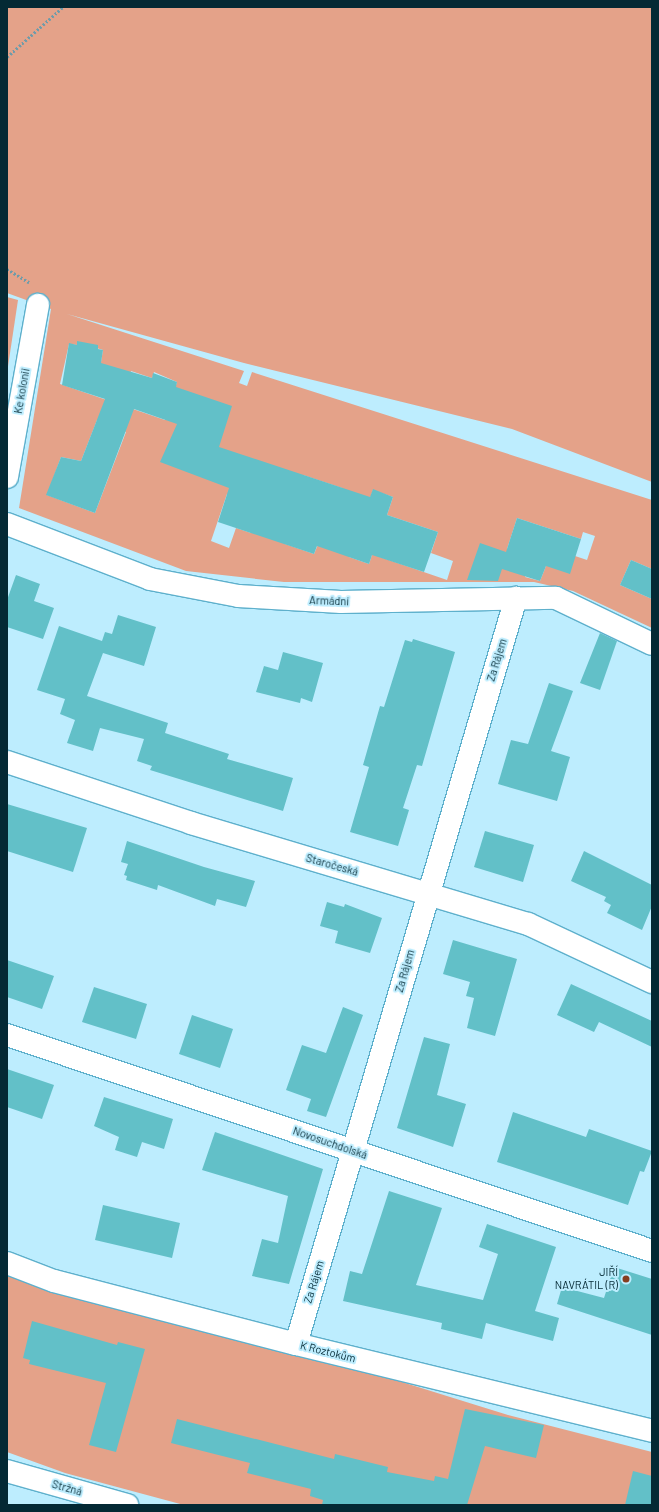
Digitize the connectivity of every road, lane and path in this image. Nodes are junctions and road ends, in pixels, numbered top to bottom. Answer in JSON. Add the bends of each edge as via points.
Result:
{"nodes":[{"id":1,"x":62,"y":7,"type":"edge"},
{"id":2,"x":7,"y":57,"type":"edge"},
{"id":3,"x":38,"y":305,"type":"dead end"},
{"id":4,"x":7,"y":477,"type":"edge"},
{"id":5,"x":7,"y":524,"type":"edge"},
{"id":6,"x":516,"y":598,"type":"junction"},
{"id":7,"x":652,"y":644,"type":"edge"},
{"id":8,"x":7,"y":762,"type":"edge"},
{"id":9,"x":427,"y":892,"type":"junction"},
{"id":10,"x":652,"y":982,"type":"edge"},
{"id":11,"x":7,"y":1035,"type":"edge"},
{"id":12,"x":354,"y":1151,"type":"junction"},
{"id":13,"x":652,"y":1251,"type":"edge"},
{"id":14,"x":7,"y":1263,"type":"edge"},
{"id":15,"x":296,"y":1344,"type":"junction"},
{"id":16,"x":652,"y":1431,"type":"edge"},
{"id":17,"x":7,"y":1471,"type":"edge"},
{"id":18,"x":127,"y":1505,"type":"edge"}],
"edges":[{"from":1,"to":2,"type":"path"},
{"from":3,"to":4,"type":"street","name":"Ke kolonii"},
{"from":5,"to":6,"type":"street","name":"Armádní","via":[[150,579],[238,596],[341,602]]},
{"from":6,"to":7,"type":"street","name":"Armádní","via":[[556,598]]},
{"from":6,"to":9,"type":"street","name":"Za Rájem"},
{"from":8,"to":9,"type":"street","name":"Staročeská","via":[[191,824]]},
{"from":9,"to":10,"type":"street","name":"Staročeská","via":[[528,924]]},
{"from":9,"to":12,"type":"street","name":"Za Rájem"},
{"from":11,"to":12,"type":"street","name":"Novosuchdolská"},
{"from":12,"to":13,"type":"street","name":"Novosuchdolská"},
{"from":12,"to":15,"type":"street","name":"Za Rájem"},
{"from":14,"to":15,"type":"street","name":"K Roztokům","via":[[54,1281]]},
{"from":15,"to":16,"type":"street","name":"K Roztokům"},
{"from":17,"to":18,"type":"street","name":"Stržná"}]}
